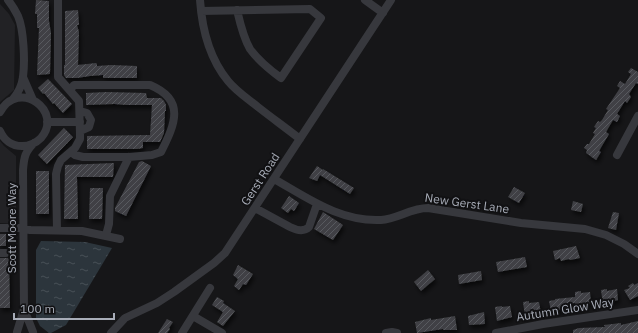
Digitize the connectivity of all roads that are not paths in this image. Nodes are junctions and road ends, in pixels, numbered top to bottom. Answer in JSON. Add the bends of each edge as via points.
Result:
{"nodes":[{"id":1,"x":8,"y":0,"type":"edge"},
{"id":2,"x":58,"y":0,"type":"edge"},
{"id":3,"x":200,"y":0,"type":"edge"},
{"id":4,"x":365,"y":0,"type":"edge"},
{"id":5,"x":388,"y":1,"type":"edge"},
{"id":6,"x":237,"y":10,"type":"junction"},
{"id":7,"x":201,"y":11,"type":"junction"},
{"id":8,"x":383,"y":13,"type":"junction"},
{"id":9,"x":23,"y":77,"type":"junction"},
{"id":10,"x":70,"y":90,"type":"junction"},
{"id":11,"x":13,"y":99,"type":"junction"},
{"id":12,"x":33,"y":100,"type":"junction"},
{"id":13,"x":80,"y":111,"type":"junction"},
{"id":14,"x":0,"y":112,"type":"edge"},
{"id":15,"x":638,"y":116,"type":"edge"},
{"id":16,"x":47,"y":122,"type":"junction"},
{"id":17,"x":80,"y":122,"type":"junction"},
{"id":18,"x":80,"y":131,"type":"junction"},
{"id":19,"x":0,"y":132,"type":"edge"},
{"id":20,"x":300,"y":139,"type":"junction"},
{"id":21,"x":34,"y":143,"type":"junction"},
{"id":22,"x":12,"y":144,"type":"junction"},
{"id":23,"x":71,"y":152,"type":"junction"},
{"id":24,"x":618,"y":155,"type":"dead end"},
{"id":25,"x":129,"y":157,"type":"junction"},
{"id":26,"x":23,"y":170,"type":"junction"},
{"id":27,"x":274,"y":179,"type":"junction"},
{"id":28,"x":317,"y":204,"type":"junction"},
{"id":29,"x":255,"y":208,"type":"junction"},
{"id":30,"x":0,"y":228,"type":"edge"},
{"id":31,"x":22,"y":228,"type":"junction"},
{"id":32,"x":57,"y":230,"type":"junction"},
{"id":33,"x":106,"y":235,"type":"junction"},
{"id":34,"x":120,"y":239,"type":"dead end"},
{"id":35,"x":638,"y":254,"type":"edge"},
{"id":36,"x":210,"y":288,"type":"dead end"},
{"id":37,"x":24,"y":309,"type":"junction"},
{"id":38,"x":638,"y":310,"type":"edge"},
{"id":39,"x":193,"y":316,"type":"junction"},
{"id":40,"x":16,"y":332,"type":"edge"},
{"id":41,"x":33,"y":333,"type":"edge"},
{"id":42,"x":111,"y":333,"type":"edge"},
{"id":43,"x":182,"y":333,"type":"edge"},
{"id":44,"x":222,"y":333,"type":"edge"},
{"id":45,"x":386,"y":333,"type":"edge"},
{"id":46,"x":397,"y":333,"type":"edge"},
{"id":47,"x":496,"y":333,"type":"edge"}],
"edges":[{"from":1,"to":9,"type":"street","via":[[21,26],[24,47]]},
{"from":2,"to":10,"type":"street","via":[[58,77]]},
{"from":3,"to":7,"type":"street"},
{"from":4,"to":8,"type":"street"},
{"from":5,"to":8,"type":"street","name":"Gerst Road"},
{"from":6,"to":6,"type":"street","via":[[310,9],[322,18],[281,78],[250,49]]},
{"from":6,"to":7,"type":"street"},
{"from":7,"to":20,"type":"street","via":[[210,51],[228,81],[244,97]]},
{"from":8,"to":20,"type":"street","name":"Gerst Road"},
{"from":9,"to":11,"type":"street"},
{"from":9,"to":12,"type":"street"},
{"from":10,"to":13,"type":"street","via":[[79,102]]},
{"from":10,"to":25,"type":"street","via":[[74,85],[150,85],[169,97],[173,103],[174,126],[161,152],[152,156]]},
{"from":11,"to":12,"type":"street"},
{"from":11,"to":14,"type":"street"},
{"from":12,"to":16,"type":"street","via":[[43,108]]},
{"from":13,"to":17,"type":"street"},
{"from":13,"to":18,"type":"street","via":[[88,113],[91,120],[89,127]]},
{"from":15,"to":24,"type":"street"},
{"from":16,"to":17,"type":"street"},
{"from":16,"to":21,"type":"street","name":"Scott Moore Way","via":[[42,136]]},
{"from":17,"to":18,"type":"street"},
{"from":18,"to":23,"type":"street","via":[[80,140]]},
{"from":19,"to":22,"type":"street","name":"Scott Moore Way"},
{"from":20,"to":27,"type":"street","name":"Gerst Road"},
{"from":21,"to":22,"type":"street","via":[[23,146]]},
{"from":21,"to":26,"type":"street","name":"Scott Moore Way","via":[[24,157]]},
{"from":22,"to":26,"type":"street","name":"Scott Moore Way"},
{"from":23,"to":25,"type":"street","via":[[82,157]]},
{"from":23,"to":32,"type":"street","via":[[61,160],[56,174]]},
{"from":25,"to":33,"type":"street","via":[[110,196],[110,224]]},
{"from":26,"to":31,"type":"street","name":"Scott Moore Way"},
{"from":27,"to":28,"type":"street","name":"New Gerst Lane"},
{"from":27,"to":29,"type":"street","name":"Gerst Road"},
{"from":28,"to":29,"type":"street","via":[[309,227],[303,230],[295,229]]},
{"from":28,"to":35,"type":"street","name":"New Gerst Lane","via":[[337,213],[364,219],[390,219],[414,209],[428,208],[586,229],[606,235]]},
{"from":29,"to":42,"type":"street","name":"Gerst Road","via":[[225,253],[214,263],[192,281],[157,303],[125,318]]},
{"from":30,"to":31,"type":"street"},
{"from":31,"to":32,"type":"street"},
{"from":31,"to":37,"type":"street","name":"Scott Moore Way"},
{"from":32,"to":33,"type":"street"},
{"from":33,"to":34,"type":"street"},
{"from":36,"to":39,"type":"street"},
{"from":37,"to":40,"type":"street","name":"Scott Moore Way"},
{"from":37,"to":41,"type":"street","name":"Scott Moore Way"},
{"from":38,"to":47,"type":"street","name":"Autumn Glow Way"},
{"from":39,"to":43,"type":"street"},
{"from":39,"to":44,"type":"street"},
{"from":40,"to":41,"type":"street","via":[[25,330]]},
{"from":45,"to":46,"type":"street"}]}
